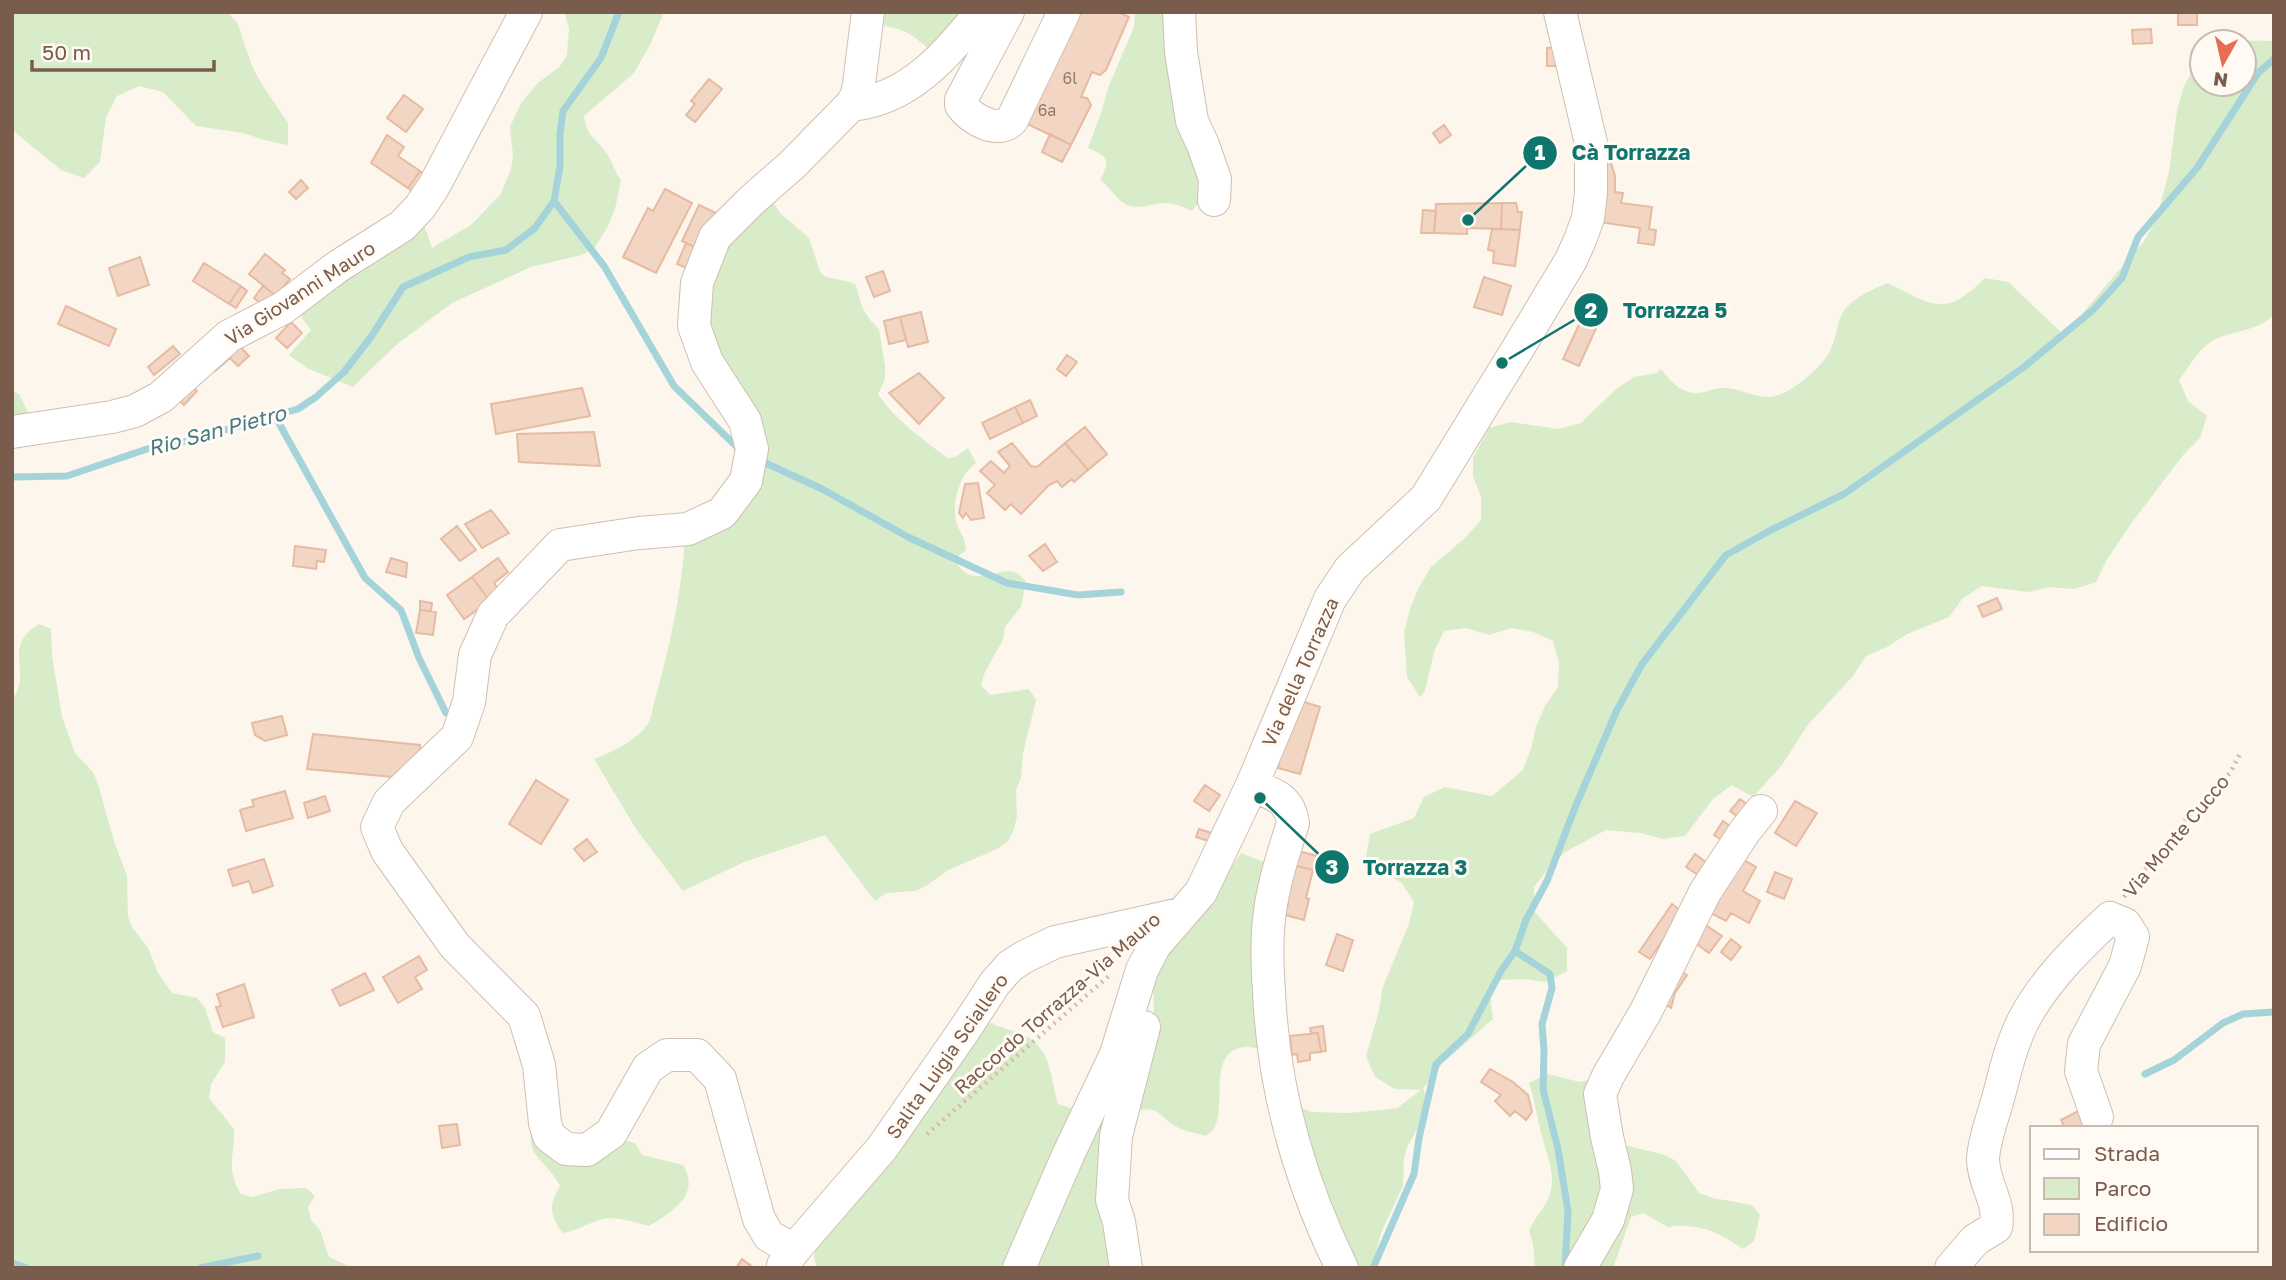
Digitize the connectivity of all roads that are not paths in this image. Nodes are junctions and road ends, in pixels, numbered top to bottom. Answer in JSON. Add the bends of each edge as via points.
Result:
{"nodes":[{"id":1,"x":526,"y":12,"type":"edge"},
{"id":2,"x":868,"y":12,"type":"edge"},
{"id":3,"x":981,"y":12,"type":"edge"},
{"id":4,"x":1008,"y":12,"type":"edge"},
{"id":5,"x":1064,"y":12,"type":"edge"},
{"id":6,"x":1179,"y":12,"type":"edge"},
{"id":7,"x":1560,"y":12,"type":"edge"},
{"id":8,"x":851,"y":105,"type":"junction"},
{"id":9,"x":1214,"y":200,"type":"dead end"},
{"id":10,"x":12,"y":432,"type":"edge"},
{"id":11,"x":1252,"y":785,"type":"junction"},
{"id":12,"x":1761,"y":811,"type":"dead end"},
{"id":13,"x":1180,"y":914,"type":"junction"},
{"id":14,"x":1129,"y":969,"type":"junction"},
{"id":15,"x":2097,"y":1117,"type":"dead end"},
{"id":16,"x":788,"y":1259,"type":"edge"},
{"id":17,"x":1019,"y":1268,"type":"edge"},
{"id":18,"x":1126,"y":1268,"type":"edge"},
{"id":19,"x":1342,"y":1268,"type":"edge"},
{"id":20,"x":1580,"y":1268,"type":"edge"},
{"id":21,"x":1951,"y":1268,"type":"edge"}],
"edges":[{"from":1,"to":10,"type":"street","name":"Via Giovanni Mauro","via":[[434,186],[402,226],[284,308],[229,336],[161,397],[135,411]]},
{"from":2,"to":8,"type":"street","name":"Salita Luigia Sciallero","via":[[857,95]]},
{"from":3,"to":8,"type":"street","name":"Salita Luigia Sciallero","via":[[946,54],[910,83],[869,103]]},
{"from":4,"to":5,"type":"street","via":[[961,100],[967,113],[998,127],[1012,120]]},
{"from":6,"to":9,"type":"street","via":[[1192,121],[1215,179]]},
{"from":7,"to":11,"type":"street","name":"Via della Torrazza","via":[[1591,143],[1588,218],[1580,240],[1426,498],[1350,569],[1330,599]]},
{"from":8,"to":16,"type":"street","name":"Salita Luigia Sciallero","via":[[715,237],[697,283],[694,326],[706,362],[745,421],[752,449],[746,481],[722,513],[688,529],[560,545],[493,615],[475,656],[469,702],[457,737],[389,802],[377,827],[387,851],[456,946],[524,1016],[539,1065],[549,1136],[566,1149],[587,1150],[611,1133],[648,1068],[667,1055],[697,1055],[720,1079],[759,1219]]},
{"from":11,"to":13,"type":"street","name":"Via della Torrazza","via":[[1201,892]]},
{"from":11,"to":19,"type":"street","via":[[1283,799],[1291,809],[1293,823],[1270,909],[1271,1036],[1290,1137]]},
{"from":12,"to":20,"type":"street","via":[[1705,892],[1600,1094],[1617,1189],[1608,1220]]},
{"from":13,"to":14,"type":"street","name":"Via della Torrazza"},
{"from":13,"to":16,"type":"street","name":"Salita Luigia Sciallero","via":[[1055,942],[1010,967],[883,1147]]},
{"from":14,"to":17,"type":"street","name":"Via della Torrazza","via":[[1116,1054]]},
{"from":14,"to":18,"type":"street","via":[[1146,1019],[1116,1136],[1112,1200]]},
{"from":15,"to":21,"type":"street","name":"Via Monte Cucco","via":[[2081,1071],[2084,1044],[2125,966],[2133,937],[2125,925],[2110,918],[2062,967],[2028,1011],[2015,1039],[1983,1161],[1996,1204],[1996,1227],[1975,1240]]}]}
